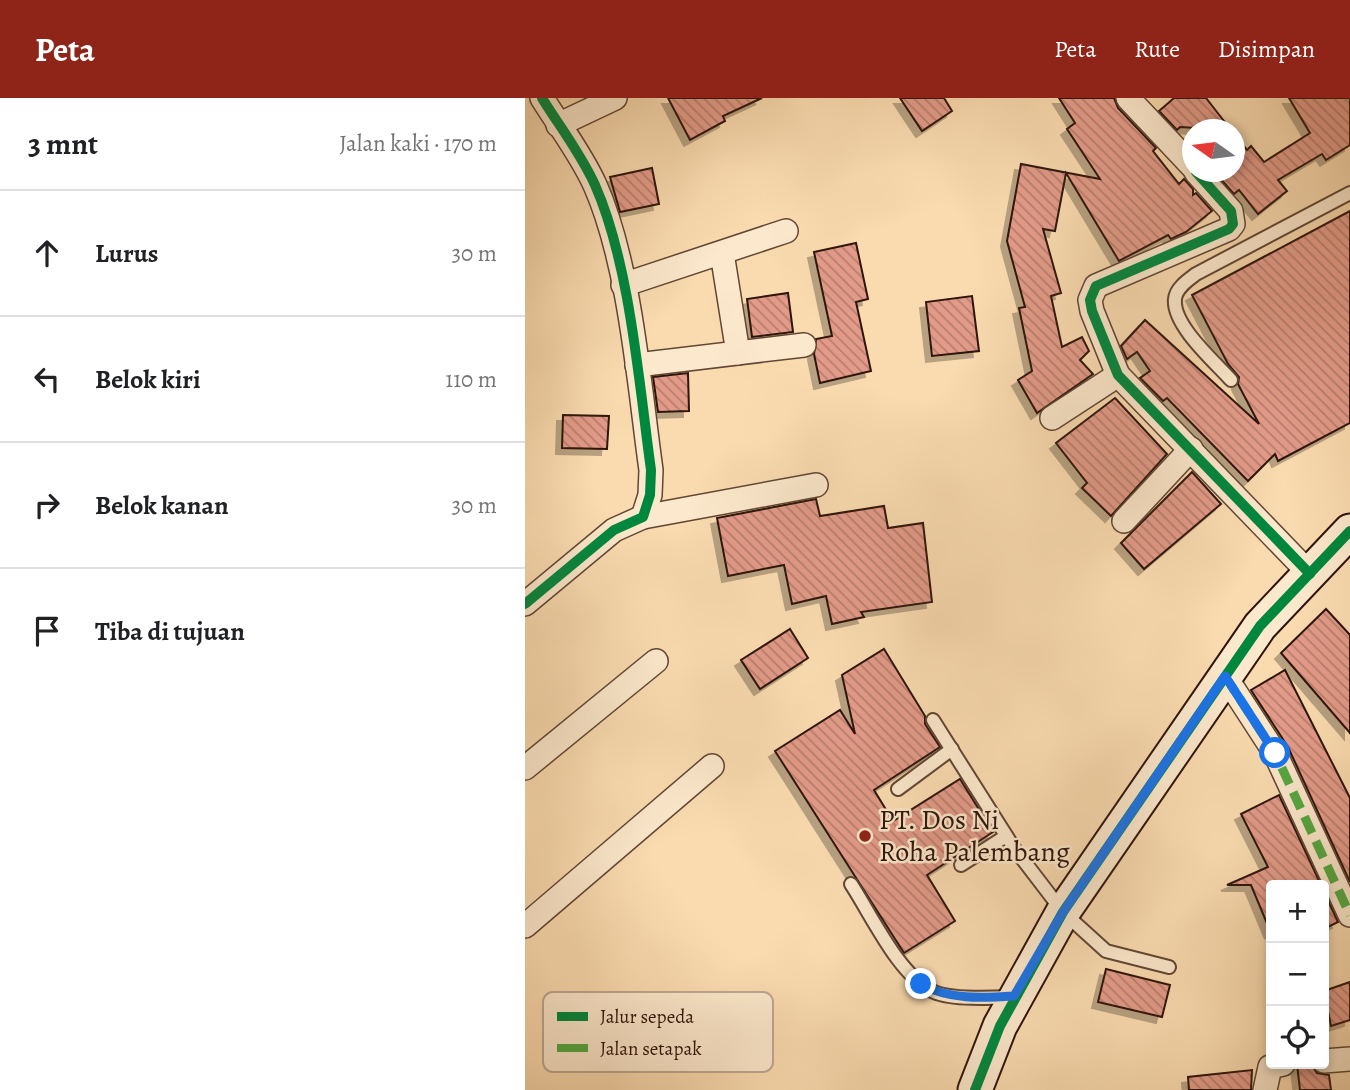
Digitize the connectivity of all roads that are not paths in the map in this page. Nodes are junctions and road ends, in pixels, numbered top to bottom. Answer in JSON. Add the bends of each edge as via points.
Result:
{"nodes":[{"id":1,"x":542,"y":98,"type":"edge"},
{"id":2,"x":615,"y":98,"type":"edge"},
{"id":3,"x":1128,"y":98,"type":"edge"},
{"id":4,"x":558,"y":125,"type":"junction"},
{"id":5,"x":1182,"y":156,"type":"edge"},
{"id":6,"x":1205,"y":182,"type":"edge"},
{"id":7,"x":1350,"y":193,"type":"edge"},
{"id":8,"x":786,"y":231,"type":"dead end"},
{"id":9,"x":722,"y":253,"type":"junction"},
{"id":10,"x":623,"y":285,"type":"junction"},
{"id":11,"x":804,"y":345,"type":"dead end"},
{"id":12,"x":738,"y":353,"type":"junction"},
{"id":13,"x":637,"y":366,"type":"junction"},
{"id":14,"x":1118,"y":375,"type":"junction"},
{"id":15,"x":1231,"y":380,"type":"dead end"},
{"id":16,"x":1052,"y":418,"type":"dead end"},
{"id":17,"x":1191,"y":449,"type":"junction"},
{"id":18,"x":816,"y":485,"type":"dead end"},
{"id":19,"x":643,"y":517,"type":"junction"},
{"id":20,"x":1124,"y":521,"type":"dead end"},
{"id":21,"x":1350,"y":531,"type":"edge"},
{"id":22,"x":1310,"y":574,"type":"junction"},
{"id":23,"x":525,"y":604,"type":"edge"},
{"id":24,"x":656,"y":661,"type":"dead end"},
{"id":25,"x":1225,"y":676,"type":"junction"},
{"id":26,"x":933,"y":720,"type":"dead end"},
{"id":27,"x":952,"y":750,"type":"junction"},
{"id":28,"x":712,"y":766,"type":"dead end"},
{"id":29,"x":525,"y":768,"type":"edge"},
{"id":30,"x":898,"y":789,"type":"dead end"},
{"id":31,"x":1006,"y":836,"type":"junction"},
{"id":32,"x":961,"y":865,"type":"dead end"},
{"id":33,"x":851,"y":884,"type":"dead end"},
{"id":34,"x":1063,"y":912,"type":"junction"},
{"id":35,"x":1350,"y":915,"type":"edge"},
{"id":36,"x":525,"y":926,"type":"edge"},
{"id":37,"x":1169,"y":967,"type":"dead end"},
{"id":38,"x":1014,"y":996,"type":"junction"},
{"id":39,"x":1350,"y":1059,"type":"edge"},
{"id":40,"x":1329,"y":1061,"type":"edge"},
{"id":41,"x":1270,"y":1069,"type":"edge"},
{"id":42,"x":975,"y":1090,"type":"edge"},
{"id":43,"x":1265,"y":1090,"type":"edge"}],
"edges":[{"from":1,"to":4,"type":"street"},
{"from":2,"to":4,"type":"street"},
{"from":3,"to":5,"type":"street"},
{"from":4,"to":10,"type":"street","via":[[596,188]]},
{"from":6,"to":14,"type":"street","via":[[1231,211],[1229,229],[1096,286],[1091,295],[1092,311]]},
{"from":7,"to":15,"type":"lane","via":[[1183,285],[1175,298],[1177,315]]},
{"from":8,"to":9,"type":"street"},
{"from":9,"to":10,"type":"street"},
{"from":9,"to":12,"type":"street"},
{"from":10,"to":13,"type":"street"},
{"from":11,"to":12,"type":"street"},
{"from":12,"to":13,"type":"street"},
{"from":13,"to":19,"type":"street","via":[[651,470]]},
{"from":14,"to":16,"type":"street"},
{"from":14,"to":17,"type":"street"},
{"from":17,"to":20,"type":"street"},
{"from":17,"to":22,"type":"street"},
{"from":18,"to":19,"type":"street"},
{"from":19,"to":23,"type":"street","via":[[614,530]]},
{"from":21,"to":22,"type":"street"},
{"from":22,"to":25,"type":"street","via":[[1260,626]]},
{"from":24,"to":29,"type":"street"},
{"from":25,"to":34,"type":"street"},
{"from":25,"to":35,"type":"street","via":[[1275,753]]},
{"from":26,"to":27,"type":"lane"},
{"from":27,"to":30,"type":"lane"},
{"from":27,"to":31,"type":"lane"},
{"from":28,"to":36,"type":"street"},
{"from":31,"to":32,"type":"lane"},
{"from":31,"to":34,"type":"lane"},
{"from":33,"to":38,"type":"lane","via":[[906,969],[921,984],[936,993]]},
{"from":34,"to":37,"type":"lane","via":[[1106,951]]},
{"from":34,"to":38,"type":"street"},
{"from":38,"to":42,"type":"street"},
{"from":39,"to":40,"type":"street"},
{"from":41,"to":43,"type":"street"}]}
